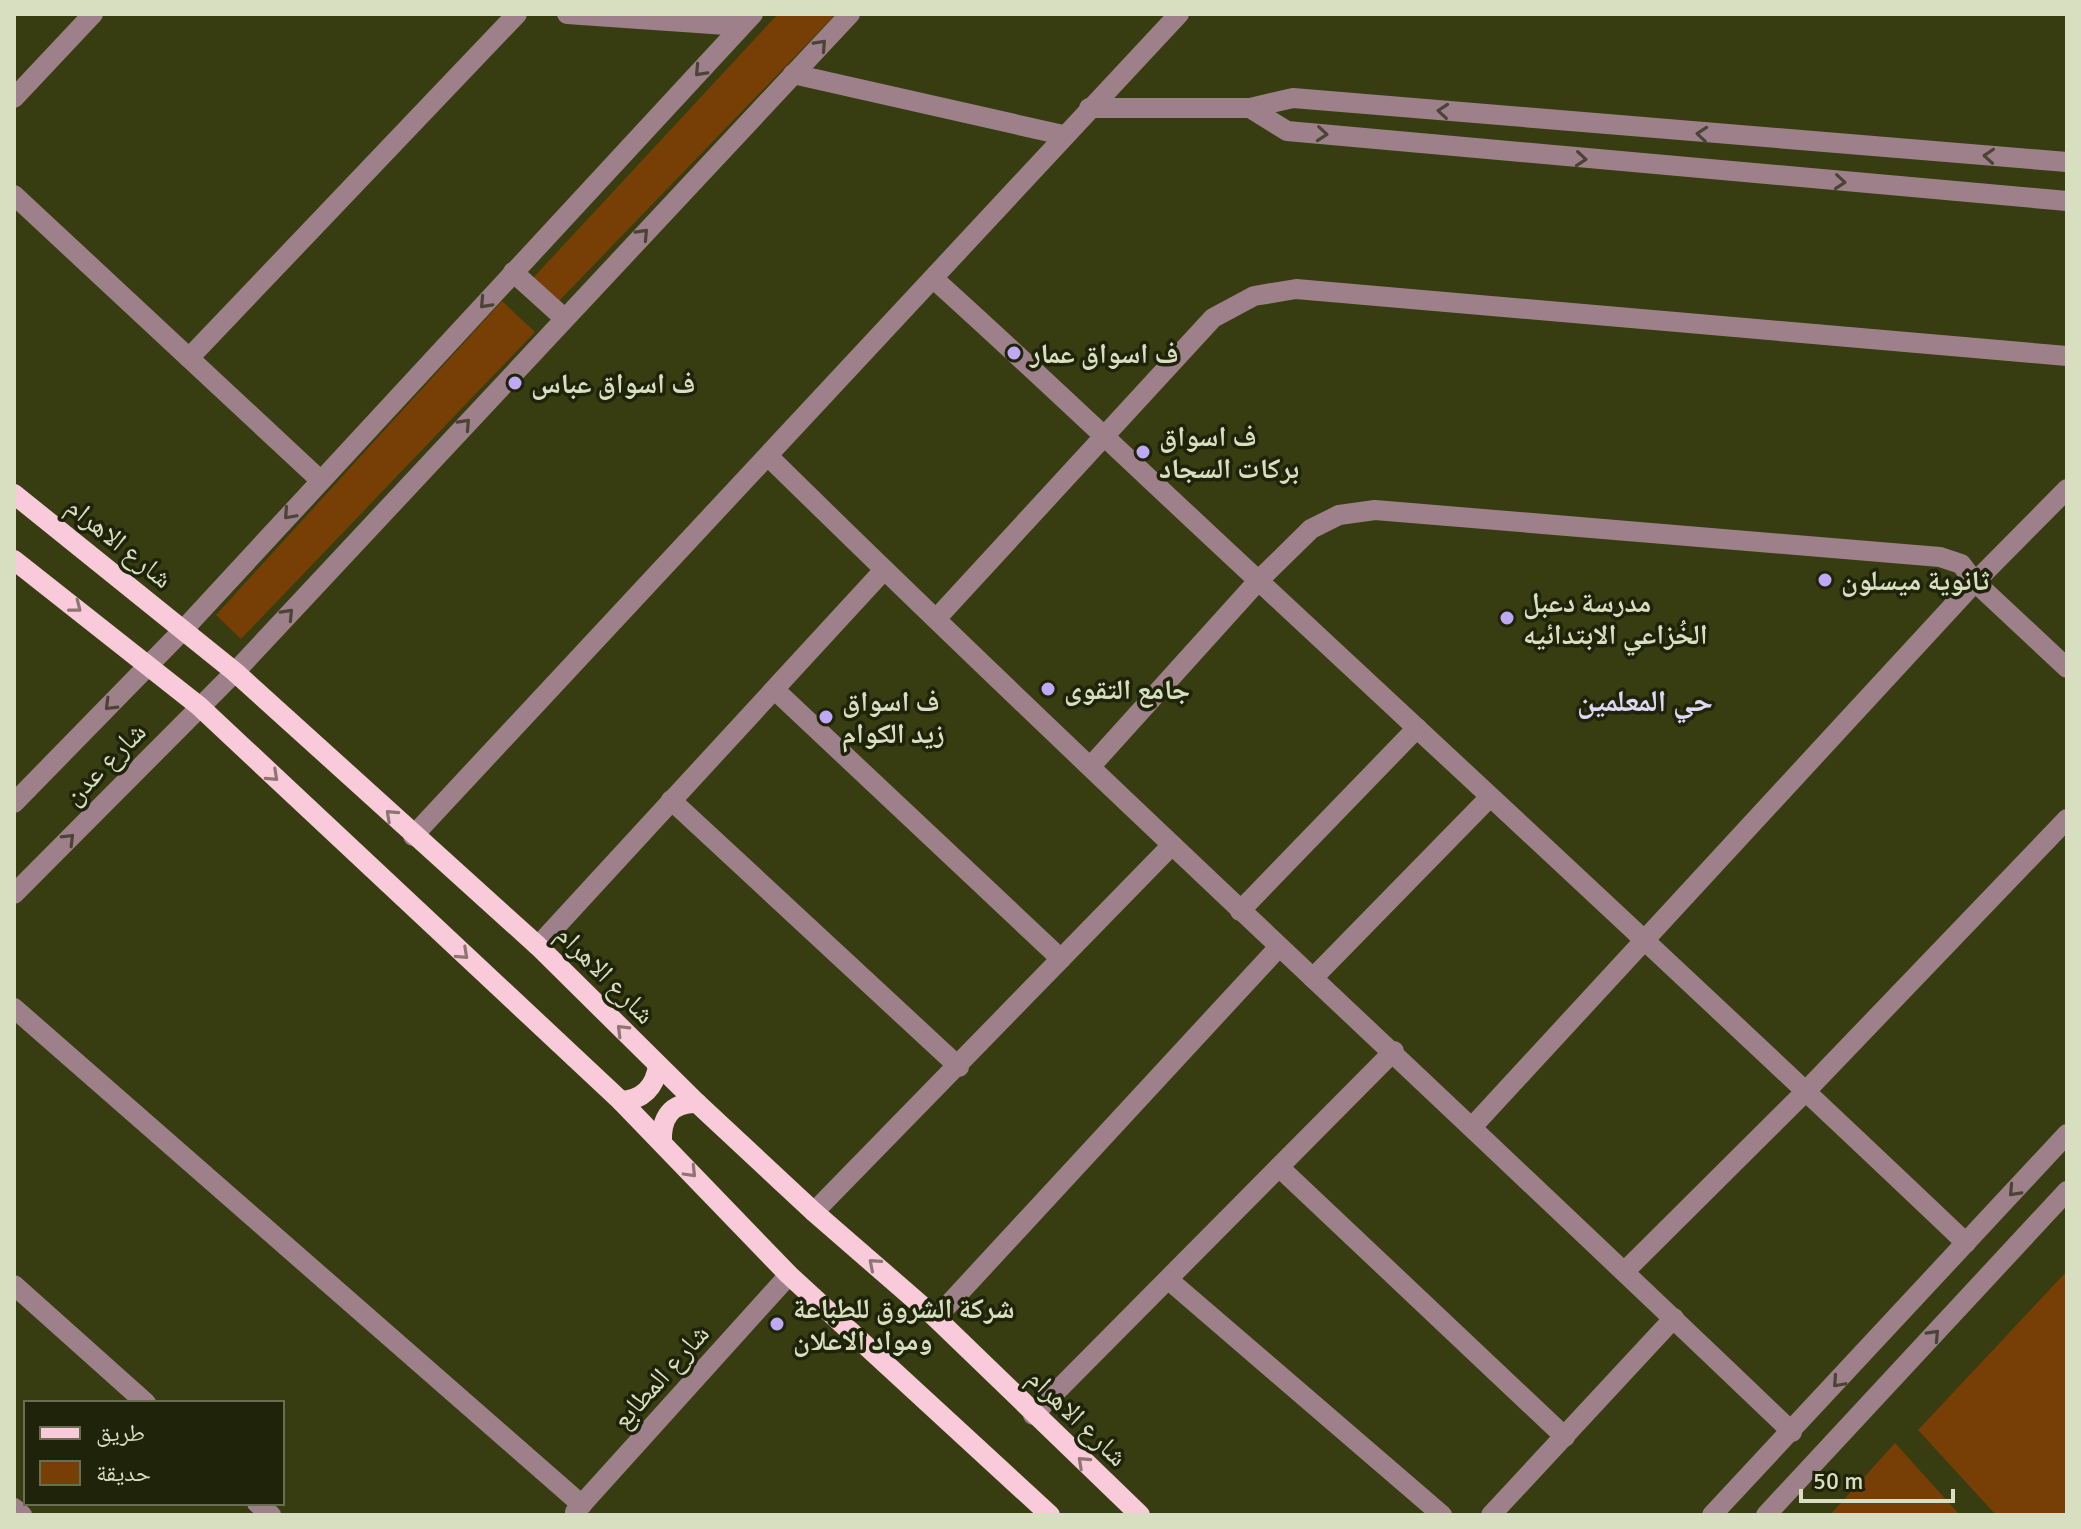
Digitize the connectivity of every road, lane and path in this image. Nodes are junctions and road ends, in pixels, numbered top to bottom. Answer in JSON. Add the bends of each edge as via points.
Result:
{"nodes":[{"id":1,"x":93,"y":14,"type":"edge"},
{"id":2,"x":517,"y":14,"type":"edge"},
{"id":3,"x":567,"y":14,"type":"edge"},
{"id":4,"x":850,"y":14,"type":"edge"},
{"id":5,"x":1179,"y":14,"type":"edge"},
{"id":6,"x":747,"y":20,"type":"edge"},
{"id":7,"x":793,"y":74,"type":"junction"},
{"id":8,"x":14,"y":98,"type":"edge"},
{"id":9,"x":1089,"y":108,"type":"junction"},
{"id":10,"x":1250,"y":108,"type":"junction"},
{"id":11,"x":1063,"y":135,"type":"junction"},
{"id":12,"x":1745,"y":138,"type":"junction"},
{"id":13,"x":2067,"y":162,"type":"edge"},
{"id":14,"x":1741,"y":174,"type":"junction"},
{"id":15,"x":14,"y":195,"type":"edge"},
{"id":16,"x":2067,"y":201,"type":"edge"},
{"id":17,"x":513,"y":272,"type":"junction"},
{"id":18,"x":935,"y":280,"type":"junction"},
{"id":19,"x":564,"y":318,"type":"junction"},
{"id":20,"x":2067,"y":356,"type":"edge"},
{"id":21,"x":189,"y":358,"type":"junction"},
{"id":22,"x":1104,"y":433,"type":"junction"},
{"id":23,"x":769,"y":457,"type":"junction"},
{"id":24,"x":320,"y":480,"type":"junction"},
{"id":25,"x":2067,"y":489,"type":"edge"},
{"id":26,"x":14,"y":494,"type":"edge"},
{"id":27,"x":14,"y":560,"type":"edge"},
{"id":28,"x":884,"y":570,"type":"junction"},
{"id":29,"x":1258,"y":581,"type":"junction"},
{"id":30,"x":1975,"y":582,"type":"junction"},
{"id":31,"x":936,"y":619,"type":"junction"},
{"id":32,"x":184,"y":629,"type":"junction"},
{"id":33,"x":151,"y":664,"type":"junction"},
{"id":34,"x":2067,"y":668,"type":"edge"},
{"id":35,"x":235,"y":672,"type":"junction"},
{"id":36,"x":775,"y":690,"type":"junction"},
{"id":37,"x":199,"y":706,"type":"junction"},
{"id":38,"x":1417,"y":728,"type":"junction"},
{"id":39,"x":1091,"y":766,"type":"junction"},
{"id":40,"x":1490,"y":797,"type":"junction"},
{"id":41,"x":671,"y":800,"type":"junction"},
{"id":42,"x":14,"y":803,"type":"edge"},
{"id":43,"x":2067,"y":819,"type":"edge"},
{"id":44,"x":413,"y":836,"type":"junction"},
{"id":45,"x":1172,"y":845,"type":"junction"},
{"id":46,"x":14,"y":894,"type":"edge"},
{"id":47,"x":1240,"y":911,"type":"junction"},
{"id":48,"x":1645,"y":937,"type":"junction"},
{"id":49,"x":538,"y":946,"type":"junction"},
{"id":50,"x":1278,"y":948,"type":"junction"},
{"id":51,"x":1061,"y":959,"type":"junction"},
{"id":52,"x":1313,"y":978,"type":"junction"},
{"id":53,"x":14,"y":1008,"type":"edge"},
{"id":54,"x":1394,"y":1051,"type":"junction"},
{"id":55,"x":658,"y":1066,"type":"junction"},
{"id":56,"x":959,"y":1067,"type":"junction"},
{"id":57,"x":1806,"y":1091,"type":"junction"},
{"id":58,"x":621,"y":1101,"type":"junction"},
{"id":59,"x":697,"y":1103,"type":"junction"},
{"id":60,"x":1473,"y":1126,"type":"junction"},
{"id":61,"x":2067,"y":1134,"type":"edge"},
{"id":62,"x":662,"y":1142,"type":"junction"},
{"id":63,"x":1279,"y":1167,"type":"junction"},
{"id":64,"x":2067,"y":1191,"type":"edge"},
{"id":65,"x":814,"y":1212,"type":"junction"},
{"id":66,"x":1966,"y":1243,"type":"junction"},
{"id":67,"x":1625,"y":1271,"type":"junction"},
{"id":68,"x":789,"y":1275,"type":"junction"},
{"id":69,"x":1170,"y":1281,"type":"junction"},
{"id":70,"x":14,"y":1285,"type":"edge"},
{"id":71,"x":936,"y":1318,"type":"junction"},
{"id":72,"x":1674,"y":1318,"type":"junction"},
{"id":73,"x":144,"y":1401,"type":"edge"},
{"id":74,"x":1033,"y":1415,"type":"junction"},
{"id":75,"x":1792,"y":1432,"type":"junction"},
{"id":76,"x":1565,"y":1437,"type":"junction"},
{"id":77,"x":14,"y":1508,"type":"edge"},
{"id":78,"x":577,"y":1510,"type":"edge"},
{"id":79,"x":22,"y":1515,"type":"edge"},
{"id":80,"x":1050,"y":1515,"type":"edge"},
{"id":81,"x":1140,"y":1515,"type":"edge"},
{"id":82,"x":1442,"y":1515,"type":"edge"},
{"id":83,"x":1491,"y":1515,"type":"edge"},
{"id":84,"x":1712,"y":1515,"type":"edge"},
{"id":85,"x":1766,"y":1515,"type":"edge"}],
"edges":[{"from":1,"to":8,"type":"street"},
{"from":2,"to":21,"type":"street"},
{"from":3,"to":6,"type":"street"},
{"from":7,"to":4,"type":"street","name":"شارع عدن","one_way":true},
{"from":5,"to":9,"type":"street"},
{"from":6,"to":17,"type":"street","name":"شارع عدن","one_way":true},
{"from":7,"to":11,"type":"street"},
{"from":19,"to":7,"type":"street","name":"شارع عدن","one_way":true},
{"from":9,"to":10,"type":"street"},
{"from":9,"to":11,"type":"street"},
{"from":12,"to":10,"type":"street","one_way":true,"via":[[1293,98]]},
{"from":10,"to":14,"type":"street","one_way":true,"via":[[1287,131]]},
{"from":11,"to":18,"type":"street"},
{"from":13,"to":12,"type":"street","one_way":true},
{"from":12,"to":14,"type":"street"},
{"from":14,"to":16,"type":"street","one_way":true},
{"from":15,"to":21,"type":"street"},
{"from":17,"to":19,"type":"street"},
{"from":17,"to":24,"type":"street","name":"شارع عدن","one_way":true},
{"from":18,"to":22,"type":"street"},
{"from":18,"to":23,"type":"street"},
{"from":35,"to":19,"type":"street","name":"شارع عدن","one_way":true},
{"from":20,"to":22,"type":"street","via":[[1296,289],[1254,296],[1213,318]]},
{"from":21,"to":24,"type":"street"},
{"from":22,"to":29,"type":"street"},
{"from":22,"to":31,"type":"street"},
{"from":23,"to":28,"type":"street"},
{"from":23,"to":44,"type":"street"},
{"from":24,"to":32,"type":"street","name":"شارع عدن","one_way":true},
{"from":25,"to":30,"type":"street"},
{"from":26,"to":32,"type":"main road","name":"شارع الاهرام"},
{"from":27,"to":33,"type":"main road","one_way":true},
{"from":28,"to":31,"type":"street"},
{"from":28,"to":36,"type":"street"},
{"from":29,"to":30,"type":"street","via":[[1311,529],[1339,515],[1375,510],[1940,557],[1961,564]]},
{"from":29,"to":38,"type":"street"},
{"from":29,"to":39,"type":"street"},
{"from":30,"to":34,"type":"street"},
{"from":30,"to":48,"type":"street"},
{"from":31,"to":39,"type":"street"},
{"from":32,"to":33,"type":"street","name":"شارع عدن"},
{"from":32,"to":35,"type":"main road","name":"شارع الاهرام"},
{"from":33,"to":37,"type":"main road"},
{"from":33,"to":42,"type":"street","name":"شارع عدن","one_way":true},
{"from":35,"to":37,"type":"street","name":"شارع عدن"},
{"from":44,"to":35,"type":"main road","name":"شارع الاهرام","one_way":true},
{"from":36,"to":41,"type":"street"},
{"from":36,"to":51,"type":"street"},
{"from":46,"to":37,"type":"street","name":"شارع عدن","one_way":true},
{"from":37,"to":58,"type":"main road","one_way":true},
{"from":38,"to":40,"type":"street"},
{"from":38,"to":47,"type":"street"},
{"from":39,"to":45,"type":"street"},
{"from":40,"to":48,"type":"street"},
{"from":40,"to":52,"type":"street"},
{"from":41,"to":49,"type":"street"},
{"from":41,"to":56,"type":"street"},
{"from":43,"to":57,"type":"street"},
{"from":44,"to":49,"type":"main road","name":"شارع الاهرام"},
{"from":45,"to":47,"type":"street"},
{"from":45,"to":51,"type":"street"},
{"from":47,"to":50,"type":"street"},
{"from":48,"to":57,"type":"street"},
{"from":48,"to":60,"type":"street"},
{"from":55,"to":49,"type":"main road","name":"شارع الاهرام","one_way":true},
{"from":50,"to":52,"type":"street"},
{"from":50,"to":71,"type":"street"},
{"from":51,"to":56,"type":"street"},
{"from":52,"to":54,"type":"street"},
{"from":53,"to":78,"type":"street"},
{"from":54,"to":60,"type":"street"},
{"from":54,"to":63,"type":"street"},
{"from":55,"to":58,"type":"main road","via":[[645,1093]]},
{"from":55,"to":59,"type":"main road","name":"شارع الاهرام"},
{"from":56,"to":65,"type":"street"},
{"from":57,"to":66,"type":"street"},
{"from":57,"to":67,"type":"street"},
{"from":58,"to":62,"type":"main road"},
{"from":59,"to":62,"type":"main road","via":[[668,1113]]},
{"from":59,"to":65,"type":"main road","name":"شارع الاهرام"},
{"from":60,"to":67,"type":"street"},
{"from":61,"to":66,"type":"street","one_way":true},
{"from":62,"to":68,"type":"main road","one_way":true},
{"from":63,"to":69,"type":"street"},
{"from":63,"to":76,"type":"street"},
{"from":85,"to":64,"type":"street","one_way":true},
{"from":71,"to":65,"type":"main road","name":"شارع الاهرام","one_way":true},
{"from":66,"to":75,"type":"street","one_way":true},
{"from":67,"to":72,"type":"street"},
{"from":68,"to":78,"type":"street","name":"شارع المطابع"},
{"from":68,"to":80,"type":"main road"},
{"from":69,"to":74,"type":"street"},
{"from":69,"to":82,"type":"street"},
{"from":70,"to":73,"type":"street"},
{"from":71,"to":74,"type":"main road","name":"شارع الاهرام"},
{"from":72,"to":75,"type":"street"},
{"from":72,"to":76,"type":"street"},
{"from":81,"to":74,"type":"main road","name":"شارع الاهرام","one_way":true},
{"from":75,"to":84,"type":"street"},
{"from":76,"to":83,"type":"street"},
{"from":77,"to":79,"type":"street"}]}
